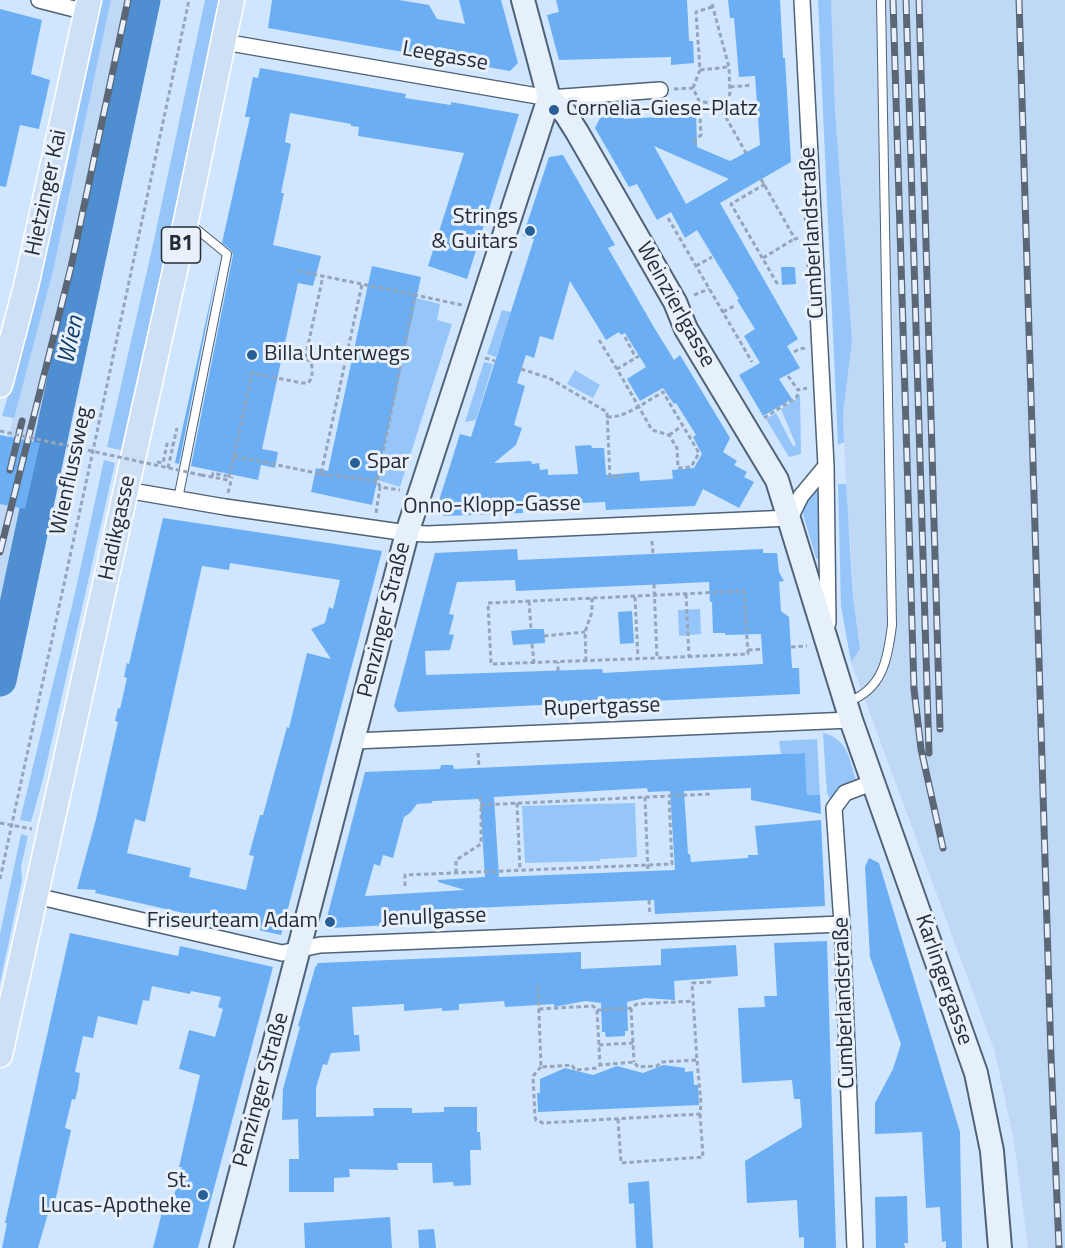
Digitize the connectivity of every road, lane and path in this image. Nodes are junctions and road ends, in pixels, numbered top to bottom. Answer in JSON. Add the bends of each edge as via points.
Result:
{"nodes":[{"id":1,"x":39,"y":0,"type":"edge"},
{"id":2,"x":189,"y":0,"type":"edge"},
{"id":3,"x":232,"y":0,"type":"edge"},
{"id":4,"x":524,"y":0,"type":"edge"},
{"id":5,"x":802,"y":0,"type":"edge"},
{"id":6,"x":881,"y":0,"type":"edge"},
{"id":7,"x":88,"y":6,"type":"edge"},
{"id":8,"x":224,"y":42,"type":"junction"},
{"id":9,"x":729,"y":67,"type":"junction"},
{"id":10,"x":700,"y":70,"type":"junction"},
{"id":11,"x":752,"y":85,"type":"dead end"},
{"id":12,"x":730,"y":87,"type":"junction"},
{"id":13,"x":693,"y":88,"type":"junction"},
{"id":14,"x":660,"y":90,"type":"joint"},
{"id":15,"x":549,"y":98,"type":"junction"},
{"id":16,"x":699,"y":101,"type":"junction"},
{"id":17,"x":719,"y":105,"type":"junction"},
{"id":18,"x":693,"y":142,"type":"dead end"},
{"id":19,"x":746,"y":153,"type":"dead end"},
{"id":20,"x":761,"y":178,"type":"dead end"},
{"id":21,"x":765,"y":184,"type":"junction"},
{"id":22,"x":668,"y":218,"type":"dead end"},
{"id":23,"x":186,"y":220,"type":"junction"},
{"id":24,"x":813,"y":238,"type":"junction"},
{"id":25,"x":795,"y":239,"type":"junction"},
{"id":26,"x":712,"y":257,"type":"dead end"},
{"id":27,"x":763,"y":258,"type":"junction"},
{"id":28,"x":696,"y":266,"type":"junction"},
{"id":29,"x":298,"y":271,"type":"dead end"},
{"id":30,"x":323,"y":276,"type":"junction"},
{"id":31,"x":362,"y":284,"type":"junction"},
{"id":32,"x":778,"y":285,"type":"dead end"},
{"id":33,"x":415,"y":295,"type":"junction"},
{"id":34,"x":736,"y":305,"type":"dead end"},
{"id":35,"x":480,"y":309,"type":"junction"},
{"id":36,"x":723,"y":312,"type":"junction"},
{"id":37,"x":625,"y":337,"type":"dead end"},
{"id":38,"x":599,"y":340,"type":"dead end"},
{"id":39,"x":752,"y":362,"type":"dead end"},
{"id":40,"x":522,"y":369,"type":"dead end"},
{"id":41,"x":617,"y":369,"type":"junction"},
{"id":42,"x":788,"y":376,"type":"dead end"},
{"id":43,"x":0,"y":385,"type":"edge"},
{"id":44,"x":821,"y":387,"type":"junction"},
{"id":45,"x":798,"y":390,"type":"junction"},
{"id":46,"x":638,"y":407,"type":"junction"},
{"id":47,"x":607,"y":417,"type":"junction"},
{"id":48,"x":683,"y":426,"type":"junction"},
{"id":49,"x":177,"y":428,"type":"dead end"},
{"id":50,"x":747,"y":429,"type":"junction"},
{"id":51,"x":0,"y":431,"type":"edge"},
{"id":52,"x":669,"y":435,"type":"junction"},
{"id":53,"x":173,"y":445,"type":"junction"},
{"id":54,"x":234,"y":456,"type":"junction"},
{"id":55,"x":157,"y":462,"type":"dead end"},
{"id":56,"x":826,"y":466,"type":"junction"},
{"id":57,"x":168,"y":468,"type":"junction"},
{"id":58,"x":321,"y":474,"type":"junction"},
{"id":59,"x":227,"y":476,"type":"dead end"},
{"id":60,"x":624,"y":476,"type":"dead end"},
{"id":61,"x":212,"y":477,"type":"junction"},
{"id":62,"x":377,"y":481,"type":"junction"},
{"id":63,"x":380,"y":487,"type":"junction"},
{"id":64,"x":126,"y":490,"type":"junction"},
{"id":65,"x":420,"y":495,"type":"junction"},
{"id":66,"x":178,"y":499,"type":"junction"},
{"id":67,"x":376,"y":507,"type":"dead end"},
{"id":68,"x":790,"y":518,"type":"junction"},
{"id":69,"x":407,"y":533,"type":"junction"},
{"id":70,"x":654,"y":584,"type":"dead end"},
{"id":71,"x":686,"y":594,"type":"junction"},
{"id":72,"x":655,"y":596,"type":"junction"},
{"id":73,"x":635,"y":597,"type":"junction"},
{"id":74,"x":592,"y":598,"type":"junction"},
{"id":75,"x":529,"y":601,"type":"junction"},
{"id":76,"x":531,"y":630,"type":"dead end"},
{"id":77,"x":585,"y":632,"type":"junction"},
{"id":78,"x":544,"y":636,"type":"dead end"},
{"id":79,"x":532,"y":644,"type":"dead end"},
{"id":80,"x":828,"y":647,"type":"junction"},
{"id":81,"x":762,"y":649,"type":"dead end"},
{"id":82,"x":748,"y":650,"type":"junction"},
{"id":83,"x":689,"y":657,"type":"junction"},
{"id":84,"x":657,"y":658,"type":"junction"},
{"id":85,"x":638,"y":659,"type":"junction"},
{"id":86,"x":586,"y":661,"type":"junction"},
{"id":87,"x":558,"y":662,"type":"junction"},
{"id":88,"x":534,"y":663,"type":"junction"},
{"id":89,"x":558,"y":671,"type":"dead end"},
{"id":90,"x":848,"y":712,"type":"junction"},
{"id":91,"x":354,"y":741,"type":"junction"},
{"id":92,"x":874,"y":782,"type":"junction"},
{"id":93,"x":710,"y":794,"type":"dead end"},
{"id":94,"x":669,"y":796,"type":"junction"},
{"id":95,"x":480,"y":797,"type":"dead end"},
{"id":96,"x":645,"y":797,"type":"junction"},
{"id":97,"x":517,"y":803,"type":"junction"},
{"id":98,"x":481,"y":805,"type":"junction"},
{"id":99,"x":0,"y":823,"type":"edge"},
{"id":100,"x":32,"y":829,"type":"dead end"},
{"id":101,"x":647,"y":865,"type":"junction"},
{"id":102,"x":520,"y":871,"type":"junction"},
{"id":103,"x":648,"y":872,"type":"dead end"},
{"id":104,"x":456,"y":873,"type":"junction"},
{"id":105,"x":0,"y":879,"type":"edge"},
{"id":106,"x":405,"y":886,"type":"dead end"},
{"id":107,"x":36,"y":896,"type":"junction"},
{"id":108,"x":842,"y":924,"type":"junction"},
{"id":109,"x":298,"y":950,"type":"junction"},
{"id":110,"x":712,"y":982,"type":"dead end"},
{"id":111,"x":538,"y":986,"type":"dead end"},
{"id":112,"x":693,"y":1001,"type":"junction"},
{"id":113,"x":631,"y":1008,"type":"junction"},
{"id":114,"x":539,"y":1009,"type":"junction"},
{"id":115,"x":597,"y":1010,"type":"junction"},
{"id":116,"x":633,"y":1043,"type":"junction"},
{"id":117,"x":599,"y":1045,"type":"junction"},
{"id":118,"x":0,"y":1055,"type":"edge"},
{"id":119,"x":697,"y":1060,"type":"junction"},
{"id":120,"x":634,"y":1062,"type":"junction"},
{"id":121,"x":600,"y":1065,"type":"junction"},
{"id":122,"x":541,"y":1067,"type":"junction"},
{"id":123,"x":700,"y":1114,"type":"junction"},
{"id":124,"x":618,"y":1119,"type":"junction"},
{"id":125,"x":221,"y":1248,"type":"edge"},
{"id":126,"x":855,"y":1248,"type":"edge"},
{"id":127,"x":1000,"y":1248,"type":"edge"}],
"edges":[{"from":1,"to":7,"type":"street"},
{"from":2,"to":105,"type":"path","name":"Wienflussweg"},
{"from":3,"to":8,"type":"main road","name":"Hadikgasse","number":"B1"},
{"from":4,"to":15,"type":"street"},
{"from":5,"to":24,"type":"street","name":"Cumberlandstraße"},
{"from":6,"to":90,"type":"lane","via":[[892,625],[888,657],[875,683]]},
{"from":7,"to":43,"type":"main road","name":"Hietzinger Kai"},
{"from":8,"to":15,"type":"street","name":"Leegasse"},
{"from":8,"to":23,"type":"main road","name":"Hadikgasse","number":"B1"},
{"from":9,"to":10,"type":"path"},
{"from":9,"to":10,"type":"path","via":[[712,5],[696,12]]},
{"from":9,"to":12,"type":"path"},
{"from":10,"to":13,"type":"path"},
{"from":11,"to":12,"type":"path"},
{"from":12,"to":17,"type":"path","via":[[730,94]]},
{"from":13,"to":14,"type":"path"},
{"from":13,"to":16,"type":"path"},
{"from":14,"to":15,"type":"street","name":"Leegasse"},
{"from":15,"to":35,"type":"street","name":"Penzinger Straße"},
{"from":15,"to":50,"type":"street","name":"Weinzierlgasse","via":[[565,113]]},
{"from":16,"to":17,"type":"path"},
{"from":16,"to":18,"type":"path","via":[[701,135]]},
{"from":17,"to":19,"type":"path"},
{"from":20,"to":21,"type":"path"},
{"from":21,"to":25,"type":"path"},
{"from":21,"to":27,"type":"path","via":[[731,204]]},
{"from":22,"to":28,"type":"path"},
{"from":23,"to":64,"type":"main road","name":"Hadikgasse","number":"B1"},
{"from":23,"to":66,"type":"lane","via":[[227,254]]},
{"from":24,"to":25,"type":"path"},
{"from":24,"to":44,"type":"street","name":"Cumberlandstraße"},
{"from":25,"to":27,"type":"path"},
{"from":26,"to":28,"type":"path"},
{"from":27,"to":32,"type":"path"},
{"from":28,"to":36,"type":"path"},
{"from":29,"to":30,"type":"path"},
{"from":30,"to":31,"type":"path"},
{"from":30,"to":54,"type":"path","via":[[305,359],[311,361],[311,380],[302,383],[252,373]]},
{"from":31,"to":33,"type":"path"},
{"from":31,"to":58,"type":"path"},
{"from":33,"to":35,"type":"path"},
{"from":33,"to":62,"type":"path"},
{"from":34,"to":36,"type":"path"},
{"from":35,"to":65,"type":"street","name":"Penzinger Straße"},
{"from":36,"to":39,"type":"path"},
{"from":37,"to":41,"type":"path","via":[[638,357]]},
{"from":38,"to":41,"type":"path"},
{"from":40,"to":47,"type":"path","via":[[549,378],[607,412]]},
{"from":41,"to":46,"type":"path"},
{"from":42,"to":45,"type":"path"},
{"from":44,"to":45,"type":"path"},
{"from":44,"to":56,"type":"street","name":"Cumberlandstraße"},
{"from":45,"to":50,"type":"path","via":[[797,397]]},
{"from":46,"to":47,"type":"path","via":[[620,417]]},
{"from":46,"to":48,"type":"path","via":[[663,392]]},
{"from":46,"to":52,"type":"path","via":[[652,429]]},
{"from":47,"to":60,"type":"path","via":[[610,477]]},
{"from":48,"to":52,"type":"path"},
{"from":48,"to":52,"type":"path","via":[[699,453],[691,467],[678,468],[676,448]]},
{"from":49,"to":53,"type":"path"},
{"from":50,"to":68,"type":"street","name":"Weinzierlgasse","via":[[777,480]]},
{"from":51,"to":57,"type":"path","bridge":true},
{"from":53,"to":55,"type":"path","via":[[167,444],[163,463]]},
{"from":53,"to":57,"type":"path"},
{"from":54,"to":58,"type":"path"},
{"from":54,"to":61,"type":"path","via":[[228,480]]},
{"from":56,"to":68,"type":"street","via":[[801,496]]},
{"from":56,"to":80,"type":"street","name":"Cumberlandstraße"},
{"from":57,"to":61,"type":"path","bridge":true},
{"from":58,"to":62,"type":"path"},
{"from":59,"to":61,"type":"path","via":[[213,473]]},
{"from":62,"to":63,"type":"path"},
{"from":63,"to":65,"type":"path"},
{"from":63,"to":67,"type":"path"},
{"from":64,"to":66,"type":"street","name":"Onno-Klopp-Gasse"},
{"from":64,"to":107,"type":"main road","name":"Hadikgasse","number":"B1"},
{"from":65,"to":69,"type":"street","name":"Penzinger Straße"},
{"from":66,"to":69,"type":"street","name":"Onno-Klopp-Gasse"},
{"from":68,"to":69,"type":"street","name":"Onno-Klopp-Gasse"},
{"from":68,"to":80,"type":"street","name":"Cumberlandstraße"},
{"from":69,"to":91,"type":"street","name":"Penzinger Straße"},
{"from":70,"to":72,"type":"path"},
{"from":71,"to":72,"type":"path"},
{"from":71,"to":82,"type":"path","via":[[744,591]]},
{"from":71,"to":83,"type":"path"},
{"from":72,"to":73,"type":"path"},
{"from":72,"to":84,"type":"path"},
{"from":73,"to":74,"type":"path"},
{"from":73,"to":85,"type":"path"},
{"from":74,"to":75,"type":"path"},
{"from":74,"to":77,"type":"path"},
{"from":75,"to":76,"type":"path"},
{"from":75,"to":88,"type":"path","via":[[488,603],[491,664]]},
{"from":77,"to":78,"type":"path"},
{"from":77,"to":86,"type":"path"},
{"from":79,"to":88,"type":"path"},
{"from":80,"to":90,"type":"street","name":"Cumberlandstraße"},
{"from":81,"to":82,"type":"path"},
{"from":82,"to":83,"type":"path","via":[[748,654]]},
{"from":83,"to":84,"type":"path"},
{"from":84,"to":85,"type":"path"},
{"from":85,"to":86,"type":"path"},
{"from":86,"to":87,"type":"path"},
{"from":87,"to":88,"type":"path"},
{"from":87,"to":89,"type":"path"},
{"from":90,"to":91,"type":"street","name":"Rupertgasse"},
{"from":90,"to":92,"type":"street","name":"Karlingergasse"},
{"from":91,"to":109,"type":"street","name":"Penzinger Straße"},
{"from":92,"to":108,"type":"street","name":"Cumberlandstraße","via":[[845,793],[834,808]]},
{"from":92,"to":127,"type":"street","name":"Karlingergasse","via":[[976,1073],[992,1151]]},
{"from":93,"to":94,"type":"path"},
{"from":94,"to":96,"type":"path"},
{"from":94,"to":101,"type":"path","via":[[672,864]]},
{"from":95,"to":98,"type":"path"},
{"from":96,"to":97,"type":"path"},
{"from":96,"to":101,"type":"path"},
{"from":97,"to":98,"type":"path"},
{"from":97,"to":102,"type":"path"},
{"from":98,"to":104,"type":"path","via":[[481,844],[456,860]]},
{"from":99,"to":100,"type":"path","bridge":true},
{"from":101,"to":102,"type":"path"},
{"from":101,"to":103,"type":"path"},
{"from":102,"to":104,"type":"path"},
{"from":104,"to":106,"type":"path","via":[[405,876]]},
{"from":107,"to":109,"type":"street","name":"Jenullgasse","via":[[282,953]]},
{"from":107,"to":118,"type":"main road","name":"Hadikgasse","number":"B1"},
{"from":108,"to":109,"type":"street","name":"Jenullgasse","via":[[320,945]]},
{"from":108,"to":126,"type":"street","name":"Cumberlandstraße"},
{"from":109,"to":125,"type":"street","name":"Penzinger Straße"},
{"from":110,"to":112,"type":"path","via":[[692,983]]},
{"from":111,"to":114,"type":"path"},
{"from":112,"to":113,"type":"path","via":[[637,1004]]},
{"from":112,"to":119,"type":"path"},
{"from":113,"to":115,"type":"path"},
{"from":113,"to":116,"type":"path"},
{"from":114,"to":115,"type":"path","via":[[593,1006]]},
{"from":114,"to":122,"type":"path"},
{"from":115,"to":117,"type":"path"},
{"from":116,"to":117,"type":"path"},
{"from":116,"to":120,"type":"path"},
{"from":117,"to":121,"type":"path"},
{"from":119,"to":120,"type":"path","via":[[638,1067]]},
{"from":119,"to":123,"type":"path"},
{"from":120,"to":121,"type":"path"},
{"from":121,"to":122,"type":"path","via":[[576,1070],[572,1065]]},
{"from":122,"to":124,"type":"path","via":[[533,1076],[535,1117],[539,1122]]},
{"from":123,"to":124,"type":"path"},
{"from":123,"to":124,"type":"path","via":[[703,1157],[621,1163]]}]}
